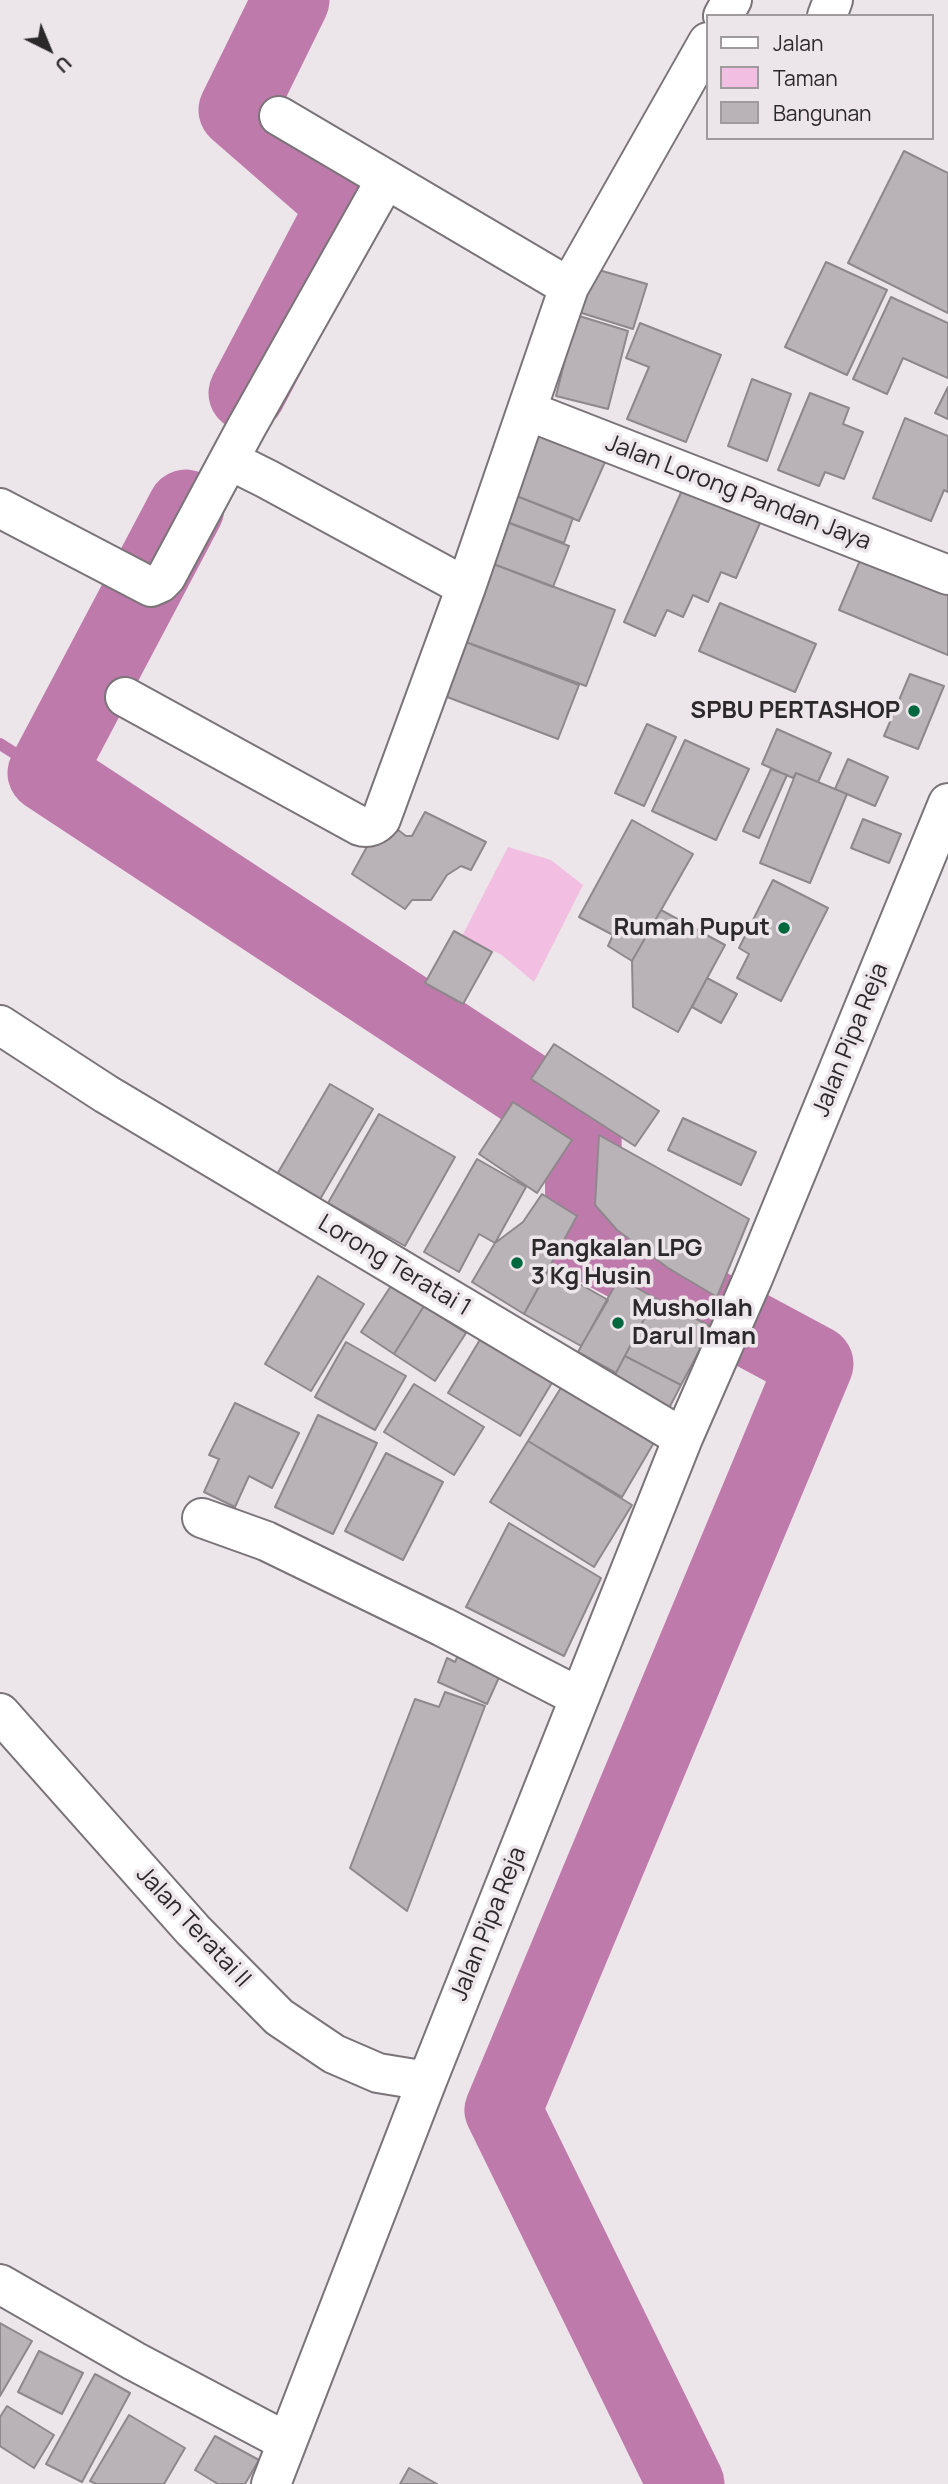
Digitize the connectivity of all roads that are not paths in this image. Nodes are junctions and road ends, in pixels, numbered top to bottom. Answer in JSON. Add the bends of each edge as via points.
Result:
{"nodes":[{"id":1,"x":706,"y":47,"type":"edge"},
{"id":2,"x":279,"y":116,"type":"dead end"},
{"id":3,"x":386,"y":178,"type":"junction"},
{"id":4,"x":569,"y":287,"type":"junction"},
{"id":5,"x":528,"y":411,"type":"junction"},
{"id":6,"x":229,"y":460,"type":"junction"},
{"id":7,"x":0,"y":508,"type":"edge"},
{"id":8,"x":948,"y":575,"type":"edge"},
{"id":9,"x":466,"y":587,"type":"junction"},
{"id":10,"x":125,"y":696,"type":"dead end"},
{"id":11,"x":948,"y":803,"type":"edge"},
{"id":12,"x":0,"y":1025,"type":"edge"},
{"id":13,"x":683,"y":1438,"type":"junction"},
{"id":14,"x":202,"y":1518,"type":"dead end"},
{"id":15,"x":579,"y":1697,"type":"junction"},
{"id":16,"x":0,"y":1713,"type":"edge"},
{"id":17,"x":427,"y":2081,"type":"junction"},
{"id":18,"x":0,"y":2284,"type":"edge"},
{"id":19,"x":287,"y":2442,"type":"junction"},
{"id":20,"x":271,"y":2484,"type":"edge"}],
"edges":[{"from":1,"to":4,"type":"street"},
{"from":2,"to":3,"type":"street"},
{"from":3,"to":4,"type":"street"},
{"from":3,"to":6,"type":"street"},
{"from":4,"to":5,"type":"street"},
{"from":5,"to":8,"type":"street","name":"Jalan Lorong Pandan Jaya"},
{"from":5,"to":9,"type":"street"},
{"from":6,"to":7,"type":"street","via":[[160,583],[138,580]]},
{"from":6,"to":9,"type":"street"},
{"from":9,"to":10,"type":"street","via":[[381,818],[373,826],[360,826]]},
{"from":11,"to":13,"type":"street","name":"Jalan Pipa Reja"},
{"from":12,"to":13,"type":"street","name":"Lorong Teratai 1","via":[[106,1094]]},
{"from":13,"to":15,"type":"street","name":"Jalan Pipa Reja"},
{"from":14,"to":15,"type":"street","via":[[266,1541]]},
{"from":15,"to":17,"type":"street","name":"Jalan Pipa Reja"},
{"from":16,"to":17,"type":"street","name":"Jalan Teratai II","via":[[193,1930],[279,2017],[334,2054],[379,2073]]},
{"from":17,"to":19,"type":"street","name":"Jalan Pipa Reja"},
{"from":18,"to":19,"type":"street"},
{"from":19,"to":20,"type":"street","name":"Jalan Pipa Reja"}]}
